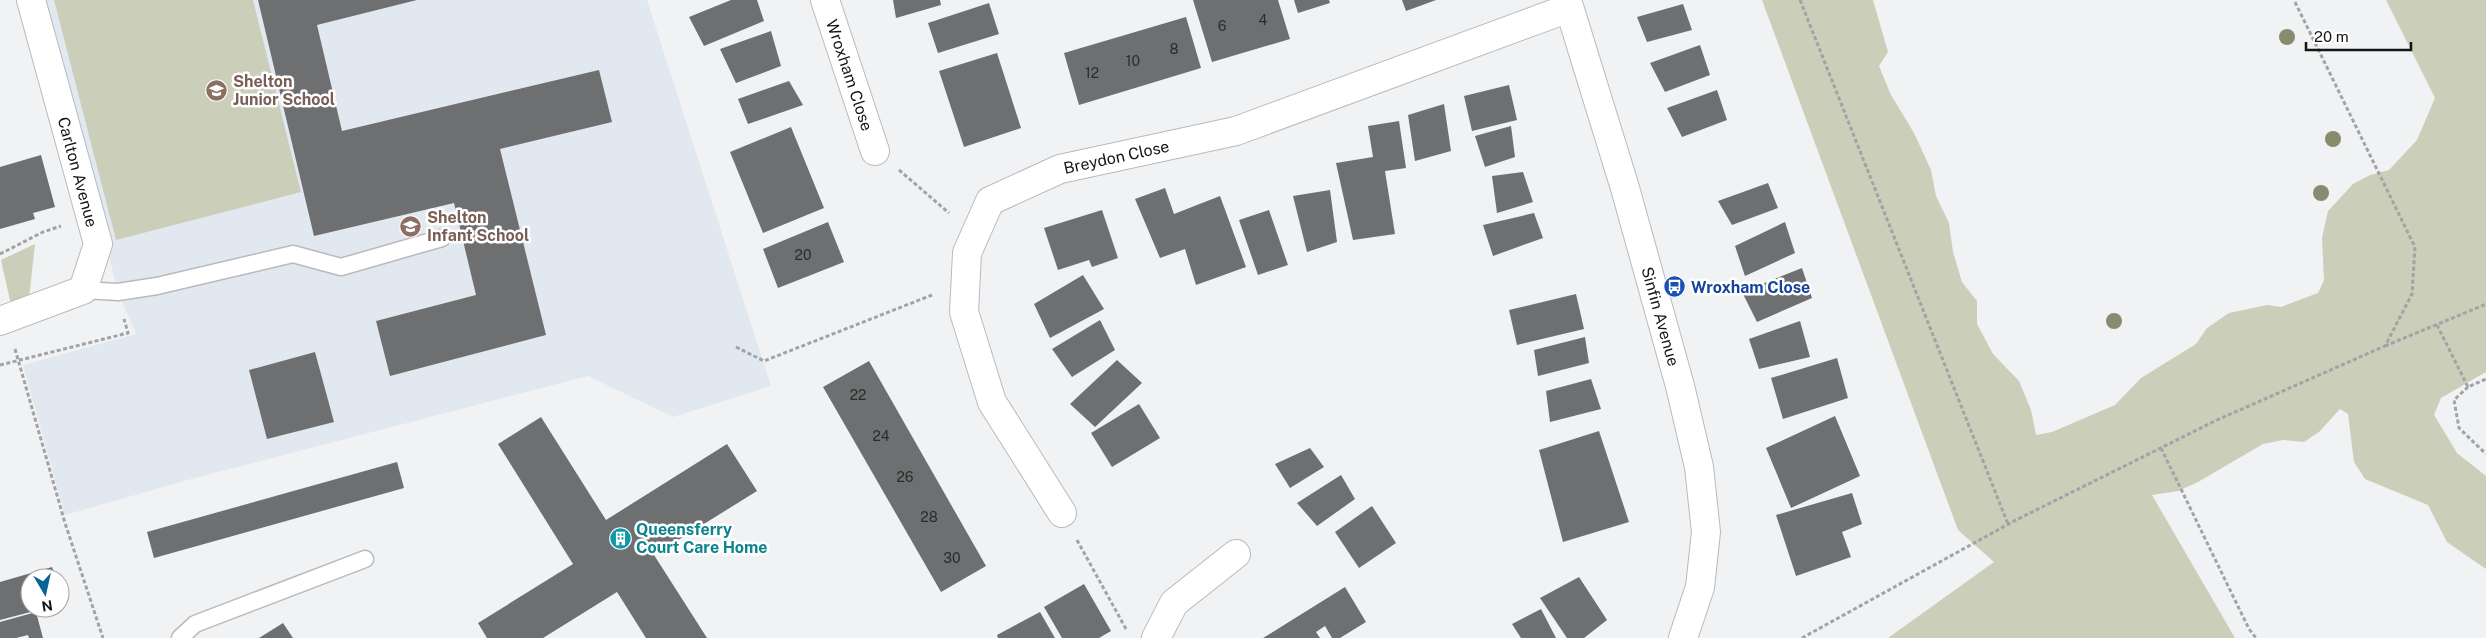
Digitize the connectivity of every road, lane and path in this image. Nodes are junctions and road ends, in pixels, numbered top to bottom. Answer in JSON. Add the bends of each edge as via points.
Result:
{"nodes":[{"id":1,"x":31,"y":0,"type":"edge"},
{"id":2,"x":824,"y":0,"type":"edge"},
{"id":3,"x":1800,"y":0,"type":"edge"},
{"id":4,"x":2294,"y":0,"type":"edge"},
{"id":5,"x":1568,"y":4,"type":"edge"},
{"id":6,"x":875,"y":151,"type":"joint"},
{"id":7,"x":90,"y":218,"type":"junction"},
{"id":8,"x":975,"y":235,"type":"junction"},
{"id":9,"x":442,"y":238,"type":"dead end"},
{"id":10,"x":0,"y":254,"type":"edge"},
{"id":11,"x":965,"y":282,"type":"junction"},
{"id":12,"x":83,"y":290,"type":"junction"},
{"id":13,"x":2486,"y":304,"type":"edge"},
{"id":14,"x":13,"y":317,"type":"edge"},
{"id":15,"x":2437,"y":325,"type":"junction"},
{"id":16,"x":2385,"y":346,"type":"junction"},
{"id":17,"x":736,"y":347,"type":"dead end"},
{"id":18,"x":2486,"y":379,"type":"edge"},
{"id":19,"x":2468,"y":388,"type":"junction"},
{"id":20,"x":2161,"y":448,"type":"junction"},
{"id":21,"x":2486,"y":454,"type":"edge"},
{"id":22,"x":1062,"y":513,"type":"joint"},
{"id":23,"x":2008,"y":524,"type":"junction"},
{"id":24,"x":1236,"y":554,"type":"dead end"},
{"id":25,"x":365,"y":559,"type":"dead end"},
{"id":26,"x":1127,"y":630,"type":"dead end"},
{"id":27,"x":103,"y":638,"type":"edge"},
{"id":28,"x":180,"y":638,"type":"edge"},
{"id":29,"x":1156,"y":638,"type":"edge"},
{"id":30,"x":1683,"y":638,"type":"edge"},
{"id":31,"x":1802,"y":638,"type":"edge"},
{"id":32,"x":2256,"y":638,"type":"edge"}],
"edges":[{"from":1,"to":7,"type":"street","name":"Carlton Avenue"},
{"from":2,"to":6,"type":"street","name":"Wroxham Close"},
{"from":3,"to":23,"type":"path"},
{"from":4,"to":16,"type":"path","via":[[2415,247],[2412,294]]},
{"from":5,"to":8,"type":"street","name":"Breydon Close","via":[[1236,131],[1060,168],[990,201]]},
{"from":5,"to":30,"type":"street","name":"Sinfin Avenue","via":[[1625,188],[1699,467],[1706,532],[1700,587]]},
{"from":6,"to":8,"type":"path"},
{"from":7,"to":10,"type":"path","via":[[43,232]]},
{"from":7,"to":12,"type":"street","name":"Carlton Avenue","via":[[98,244]]},
{"from":8,"to":11,"type":"street","name":"Breydon Close","via":[[967,254]]},
{"from":9,"to":12,"type":"lane","via":[[341,266],[293,254],[157,286],[118,292]]},
{"from":11,"to":17,"type":"path","via":[[764,361]]},
{"from":11,"to":22,"type":"street","name":"Breydon Close","via":[[964,312],[992,402]]},
{"from":12,"to":14,"type":"street"},
{"from":13,"to":15,"type":"path"},
{"from":14,"to":27,"type":"path","via":[[65,523]]},
{"from":15,"to":16,"type":"path"},
{"from":15,"to":19,"type":"path"},
{"from":16,"to":20,"type":"path"},
{"from":18,"to":19,"type":"path"},
{"from":19,"to":21,"type":"path","via":[[2454,400],[2459,428]]},
{"from":20,"to":23,"type":"path"},
{"from":20,"to":32,"type":"path"},
{"from":22,"to":26,"type":"path"},
{"from":23,"to":31,"type":"path"},
{"from":24,"to":29,"type":"street","via":[[1174,603]]},
{"from":25,"to":28,"type":"lane","via":[[195,624]]}]}
